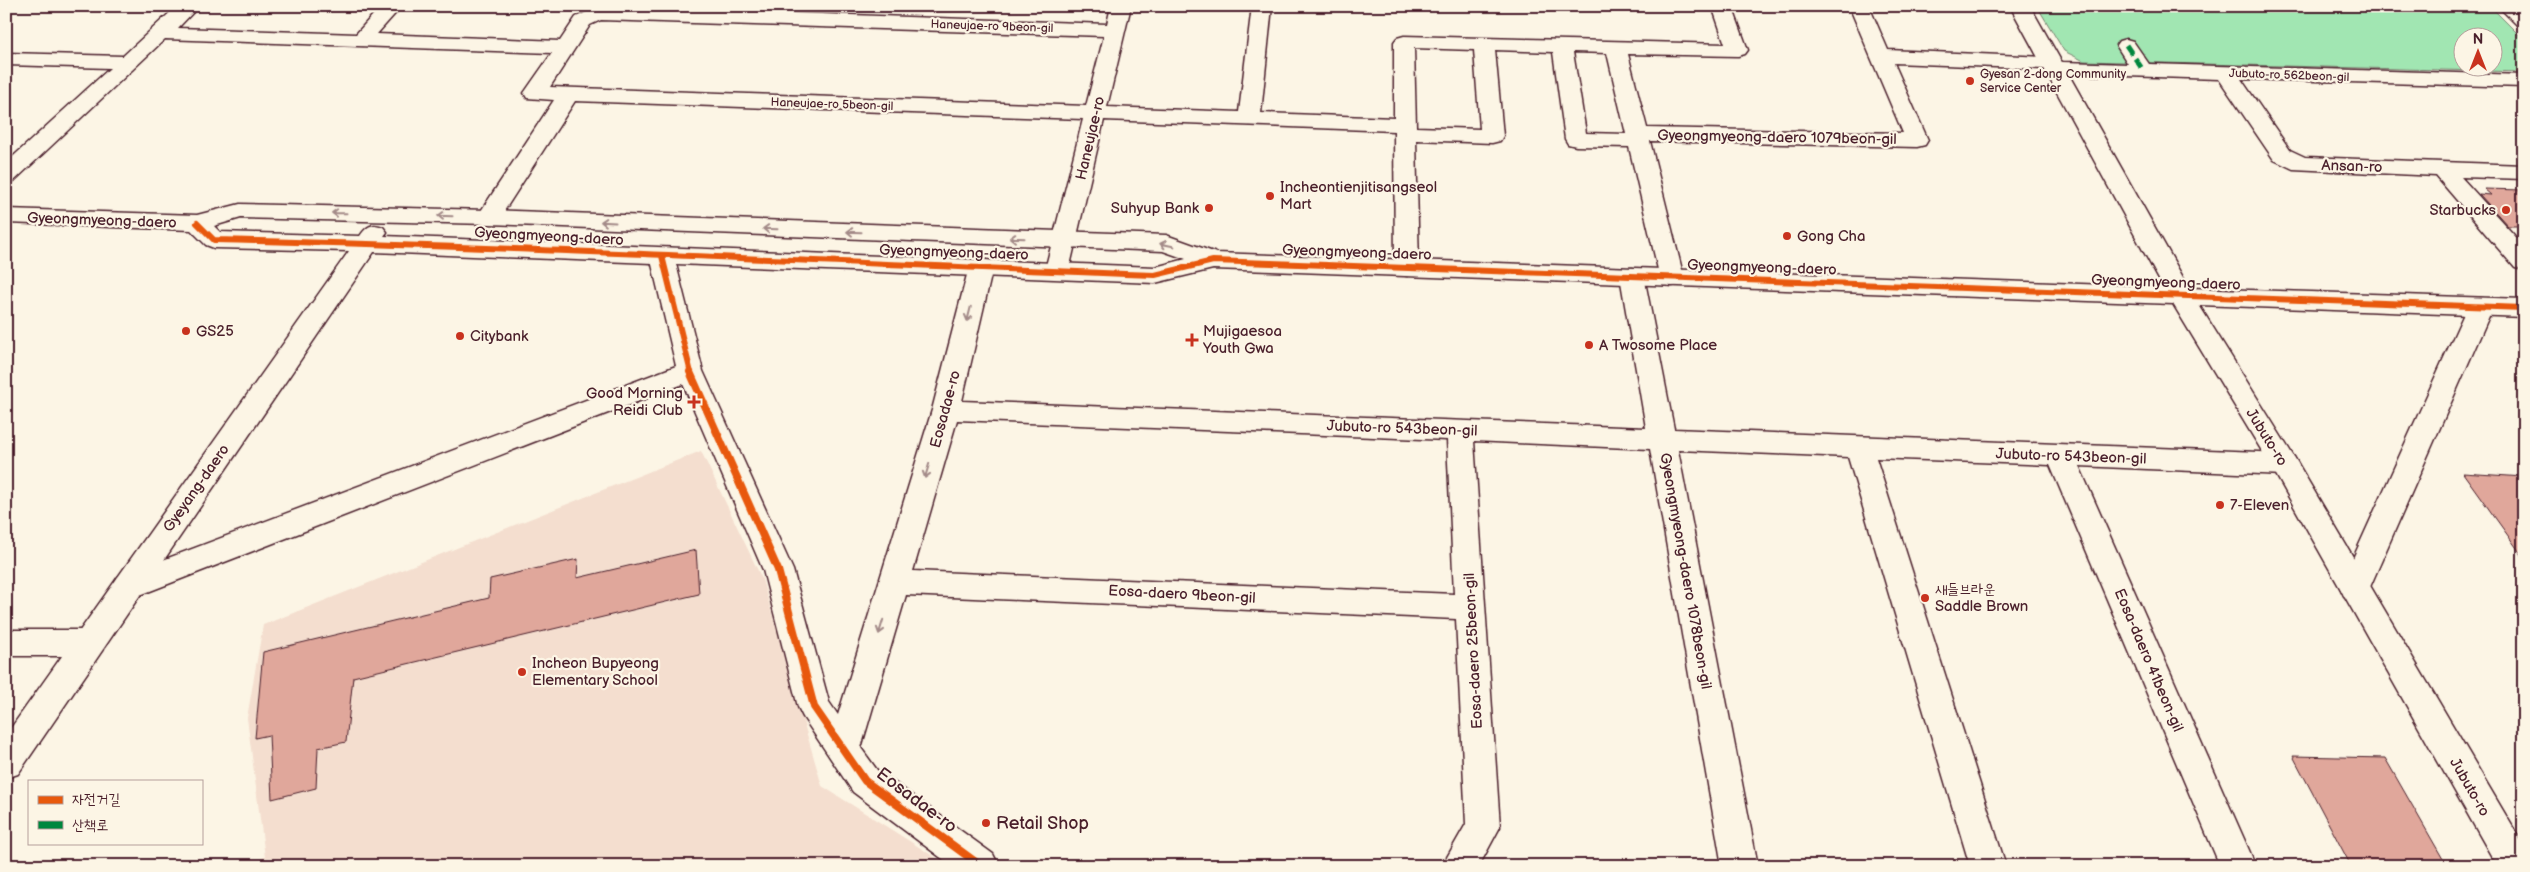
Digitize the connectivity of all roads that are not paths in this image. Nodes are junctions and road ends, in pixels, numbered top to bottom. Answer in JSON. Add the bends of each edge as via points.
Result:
{"nodes":[{"id":1,"x":189,"y":6,"type":"edge"},
{"id":2,"x":392,"y":6,"type":"edge"},
{"id":3,"x":1121,"y":6,"type":"edge"},
{"id":4,"x":1262,"y":6,"type":"edge"},
{"id":5,"x":1722,"y":6,"type":"edge"},
{"id":6,"x":1860,"y":6,"type":"edge"},
{"id":7,"x":2020,"y":6,"type":"edge"},
{"id":8,"x":2508,"y":6,"type":"edge"},
{"id":9,"x":601,"y":10,"type":"edge"},
{"id":10,"x":2524,"y":21,"type":"edge"},
{"id":11,"x":1115,"y":30,"type":"junction"},
{"id":12,"x":160,"y":33,"type":"junction"},
{"id":13,"x":361,"y":40,"type":"junction"},
{"id":14,"x":1484,"y":44,"type":"junction"},
{"id":15,"x":2126,"y":45,"type":"dead end"},
{"id":16,"x":1562,"y":46,"type":"junction"},
{"id":17,"x":1616,"y":47,"type":"junction"},
{"id":18,"x":565,"y":48,"type":"junction"},
{"id":19,"x":1881,"y":56,"type":"junction"},
{"id":20,"x":6,"y":59,"type":"edge"},
{"id":21,"x":128,"y":62,"type":"junction"},
{"id":22,"x":2054,"y":66,"type":"junction"},
{"id":23,"x":2143,"y":70,"type":"junction"},
{"id":24,"x":2226,"y":73,"type":"junction"},
{"id":25,"x":2524,"y":81,"type":"edge"},
{"id":26,"x":569,"y":94,"type":"junction"},
{"id":27,"x":1095,"y":114,"type":"junction"},
{"id":28,"x":1249,"y":119,"type":"junction"},
{"id":29,"x":1405,"y":129,"type":"junction"},
{"id":30,"x":1638,"y":138,"type":"junction"},
{"id":31,"x":2442,"y":169,"type":"junction"},
{"id":32,"x":2524,"y":172,"type":"edge"},
{"id":33,"x":6,"y":176,"type":"edge"},
{"id":34,"x":388,"y":214,"type":"junction"},
{"id":35,"x":6,"y":216,"type":"edge"},
{"id":36,"x":489,"y":217,"type":"junction"},
{"id":37,"x":197,"y":223,"type":"junction"},
{"id":38,"x":1065,"y":239,"type":"junction"},
{"id":39,"x":366,"y":244,"type":"junction"},
{"id":40,"x":662,"y":256,"type":"junction"},
{"id":41,"x":1213,"y":261,"type":"junction"},
{"id":42,"x":2524,"y":262,"type":"edge"},
{"id":43,"x":982,"y":267,"type":"junction"},
{"id":44,"x":1408,"y":268,"type":"junction"},
{"id":45,"x":1057,"y":270,"type":"junction"},
{"id":46,"x":1632,"y":276,"type":"junction"},
{"id":47,"x":1672,"y":278,"type":"junction"},
{"id":48,"x":2181,"y":296,"type":"junction"},
{"id":49,"x":2480,"y":307,"type":"junction"},
{"id":50,"x":2524,"y":308,"type":"edge"},
{"id":51,"x":690,"y":371,"type":"junction"},
{"id":52,"x":946,"y":410,"type":"junction"},
{"id":53,"x":1460,"y":431,"type":"junction"},
{"id":54,"x":1662,"y":439,"type":"junction"},
{"id":55,"x":1859,"y":447,"type":"junction"},
{"id":56,"x":2060,"y":455,"type":"junction"},
{"id":57,"x":2284,"y":464,"type":"junction"},
{"id":58,"x":894,"y":582,"type":"junction"},
{"id":59,"x":129,"y":586,"type":"junction"},
{"id":60,"x":2355,"y":587,"type":"junction"},
{"id":61,"x":1471,"y":607,"type":"junction"},
{"id":62,"x":6,"y":643,"type":"edge"},
{"id":63,"x":89,"y":644,"type":"junction"},
{"id":64,"x":844,"y":750,"type":"junction"},
{"id":65,"x":6,"y":763,"type":"edge"},
{"id":66,"x":981,"y":866,"type":"edge"},
{"id":67,"x":1460,"y":866,"type":"edge"},
{"id":68,"x":1740,"y":866,"type":"edge"},
{"id":69,"x":1988,"y":866,"type":"edge"},
{"id":70,"x":2238,"y":866,"type":"edge"},
{"id":71,"x":2516,"y":866,"type":"edge"}],
"edges":[{"from":1,"to":12,"type":"street"},
{"from":2,"to":13,"type":"street"},
{"from":3,"to":11,"type":"street","name":"Haneujae-ro"},
{"from":4,"to":28,"type":"street"},
{"from":5,"to":17,"type":"street","via":[[1738,50]]},
{"from":6,"to":19,"type":"street"},
{"from":7,"to":22,"type":"street","name":"Jubuto-ro"},
{"from":8,"to":10,"type":"street"},
{"from":9,"to":11,"type":"street","name":"Haneujae-ro 9beon-gil"},
{"from":9,"to":18,"type":"street","via":[[583,21]]},
{"from":11,"to":27,"type":"street","name":"Haneujae-ro"},
{"from":12,"to":13,"type":"street"},
{"from":12,"to":21,"type":"street"},
{"from":13,"to":18,"type":"street"},
{"from":14,"to":16,"type":"street"},
{"from":14,"to":29,"type":"street","via":[[1404,42]]},
{"from":14,"to":29,"type":"street","name":"Haneujae-ro 5beon-gil","via":[[1492,136]]},
{"from":15,"to":23,"type":"street"},
{"from":16,"to":17,"type":"street"},
{"from":16,"to":30,"type":"street","name":"Gyeongmyeong-daero 1079beon-gil","via":[[1576,139]]},
{"from":17,"to":30,"type":"street","name":"Gyeongmyeong-daero 1079beon-gil"},
{"from":18,"to":26,"type":"street","name":"Haneujae-ro 5beon-gil","via":[[535,93]]},
{"from":19,"to":22,"type":"street","name":"Jubuto-ro 562beon-gil","via":[[2045,62]]},
{"from":19,"to":30,"type":"street","name":"Gyeongmyeong-daero 1079beon-gil","via":[[1917,140]]},
{"from":20,"to":21,"type":"street"},
{"from":21,"to":33,"type":"street"},
{"from":22,"to":23,"type":"street","name":"Jubuto-ro 562beon-gil"},
{"from":22,"to":48,"type":"street","name":"Jubuto-ro"},
{"from":23,"to":24,"type":"street","name":"Jubuto-ro 562beon-gil"},
{"from":24,"to":25,"type":"street","name":"Jubuto-ro 562beon-gil"},
{"from":24,"to":31,"type":"street","name":"Ansan-ro","via":[[2282,155],[2301,164]]},
{"from":26,"to":27,"type":"street","name":"Haneujae-ro 5beon-gil"},
{"from":26,"to":36,"type":"street"},
{"from":27,"to":28,"type":"street","name":"Haneujae-ro 5beon-gil"},
{"from":27,"to":38,"type":"street","name":"Haneujae-ro"},
{"from":28,"to":29,"type":"street","name":"Haneujae-ro 5beon-gil"},
{"from":29,"to":44,"type":"street"},
{"from":30,"to":47,"type":"street","name":"Gyeongmyeong-daero 1079beon-gil"},
{"from":31,"to":32,"type":"street","name":"Ansan-ro"},
{"from":31,"to":42,"type":"street"},
{"from":36,"to":34,"type":"street","name":"Gyeongmyeong-daero","one_way":true},
{"from":34,"to":37,"type":"street","name":"Gyeongmyeong-daero","one_way":true,"via":[[240,211]]},
{"from":34,"to":39,"type":"street","name":"Gyeyang-daero"},
{"from":35,"to":37,"type":"street","name":"Gyeongmyeong-daero"},
{"from":38,"to":36,"type":"street","name":"Gyeongmyeong-daero","one_way":true},
{"from":37,"to":39,"type":"street","name":"Gyeongmyeong-daero","via":[[214,240]]},
{"from":41,"to":38,"type":"street","name":"Gyeongmyeong-daero","one_way":true,"via":[[1166,243]]},
{"from":38,"to":45,"type":"street","name":"Haneujae-ro"},
{"from":39,"to":40,"type":"street","name":"Gyeongmyeong-daero"},
{"from":39,"to":59,"type":"street","name":"Gyeyang-daero"},
{"from":40,"to":43,"type":"street","name":"Gyeongmyeong-daero"},
{"from":40,"to":51,"type":"street"},
{"from":41,"to":44,"type":"street","name":"Gyeongmyeong-daero"},
{"from":41,"to":45,"type":"street","name":"Gyeongmyeong-daero","via":[[1155,275]]},
{"from":43,"to":45,"type":"street","name":"Gyeongmyeong-daero"},
{"from":43,"to":52,"type":"street","name":"Eosadae-ro","one_way":true},
{"from":44,"to":46,"type":"street","name":"Gyeongmyeong-daero"},
{"from":46,"to":47,"type":"street","name":"Gyeongmyeong-daero"},
{"from":46,"to":54,"type":"street","name":"Gyeongmyeong-daero 1078beon-gil"},
{"from":47,"to":48,"type":"street","name":"Gyeongmyeong-daero"},
{"from":48,"to":49,"type":"street","name":"Gyeongmyeong-daero"},
{"from":48,"to":57,"type":"street","name":"Jubuto-ro"},
{"from":49,"to":50,"type":"street","name":"Gyeongmyeong-daero"},
{"from":49,"to":60,"type":"street"},
{"from":51,"to":59,"type":"street"},
{"from":51,"to":64,"type":"street","via":[[778,570],[814,707]]},
{"from":52,"to":53,"type":"street","name":"Jubuto-ro 543beon-gil"},
{"from":52,"to":58,"type":"street","name":"Eosadae-ro","one_way":true},
{"from":53,"to":54,"type":"street","name":"Jubuto-ro 543beon-gil"},
{"from":53,"to":61,"type":"street","name":"Eosa-daero 25beon-gil"},
{"from":54,"to":55,"type":"street","name":"Jubuto-ro 543beon-gil"},
{"from":54,"to":68,"type":"street","name":"Gyeongmyeong-daero 1078beon-gil"},
{"from":55,"to":56,"type":"street","name":"Jubuto-ro 543beon-gil"},
{"from":55,"to":69,"type":"street"},
{"from":56,"to":57,"type":"street","name":"Jubuto-ro 543beon-gil"},
{"from":56,"to":70,"type":"street","name":"Eosa-daero 41beon-gil"},
{"from":57,"to":60,"type":"street","name":"Jubuto-ro"},
{"from":58,"to":61,"type":"street","name":"Eosa-daero 9beon-gil"},
{"from":58,"to":64,"type":"street","name":"Eosadae-ro","one_way":true},
{"from":59,"to":63,"type":"street","name":"Gyeyang-daero"},
{"from":60,"to":71,"type":"street","name":"Jubuto-ro"},
{"from":61,"to":67,"type":"street","name":"Eosa-daero 25beon-gil","via":[[1483,827]]},
{"from":62,"to":63,"type":"street"},
{"from":63,"to":65,"type":"street","name":"Gyeyang-daero"},
{"from":64,"to":66,"type":"street","name":"Eosadae-ro","via":[[865,781]]}]}
